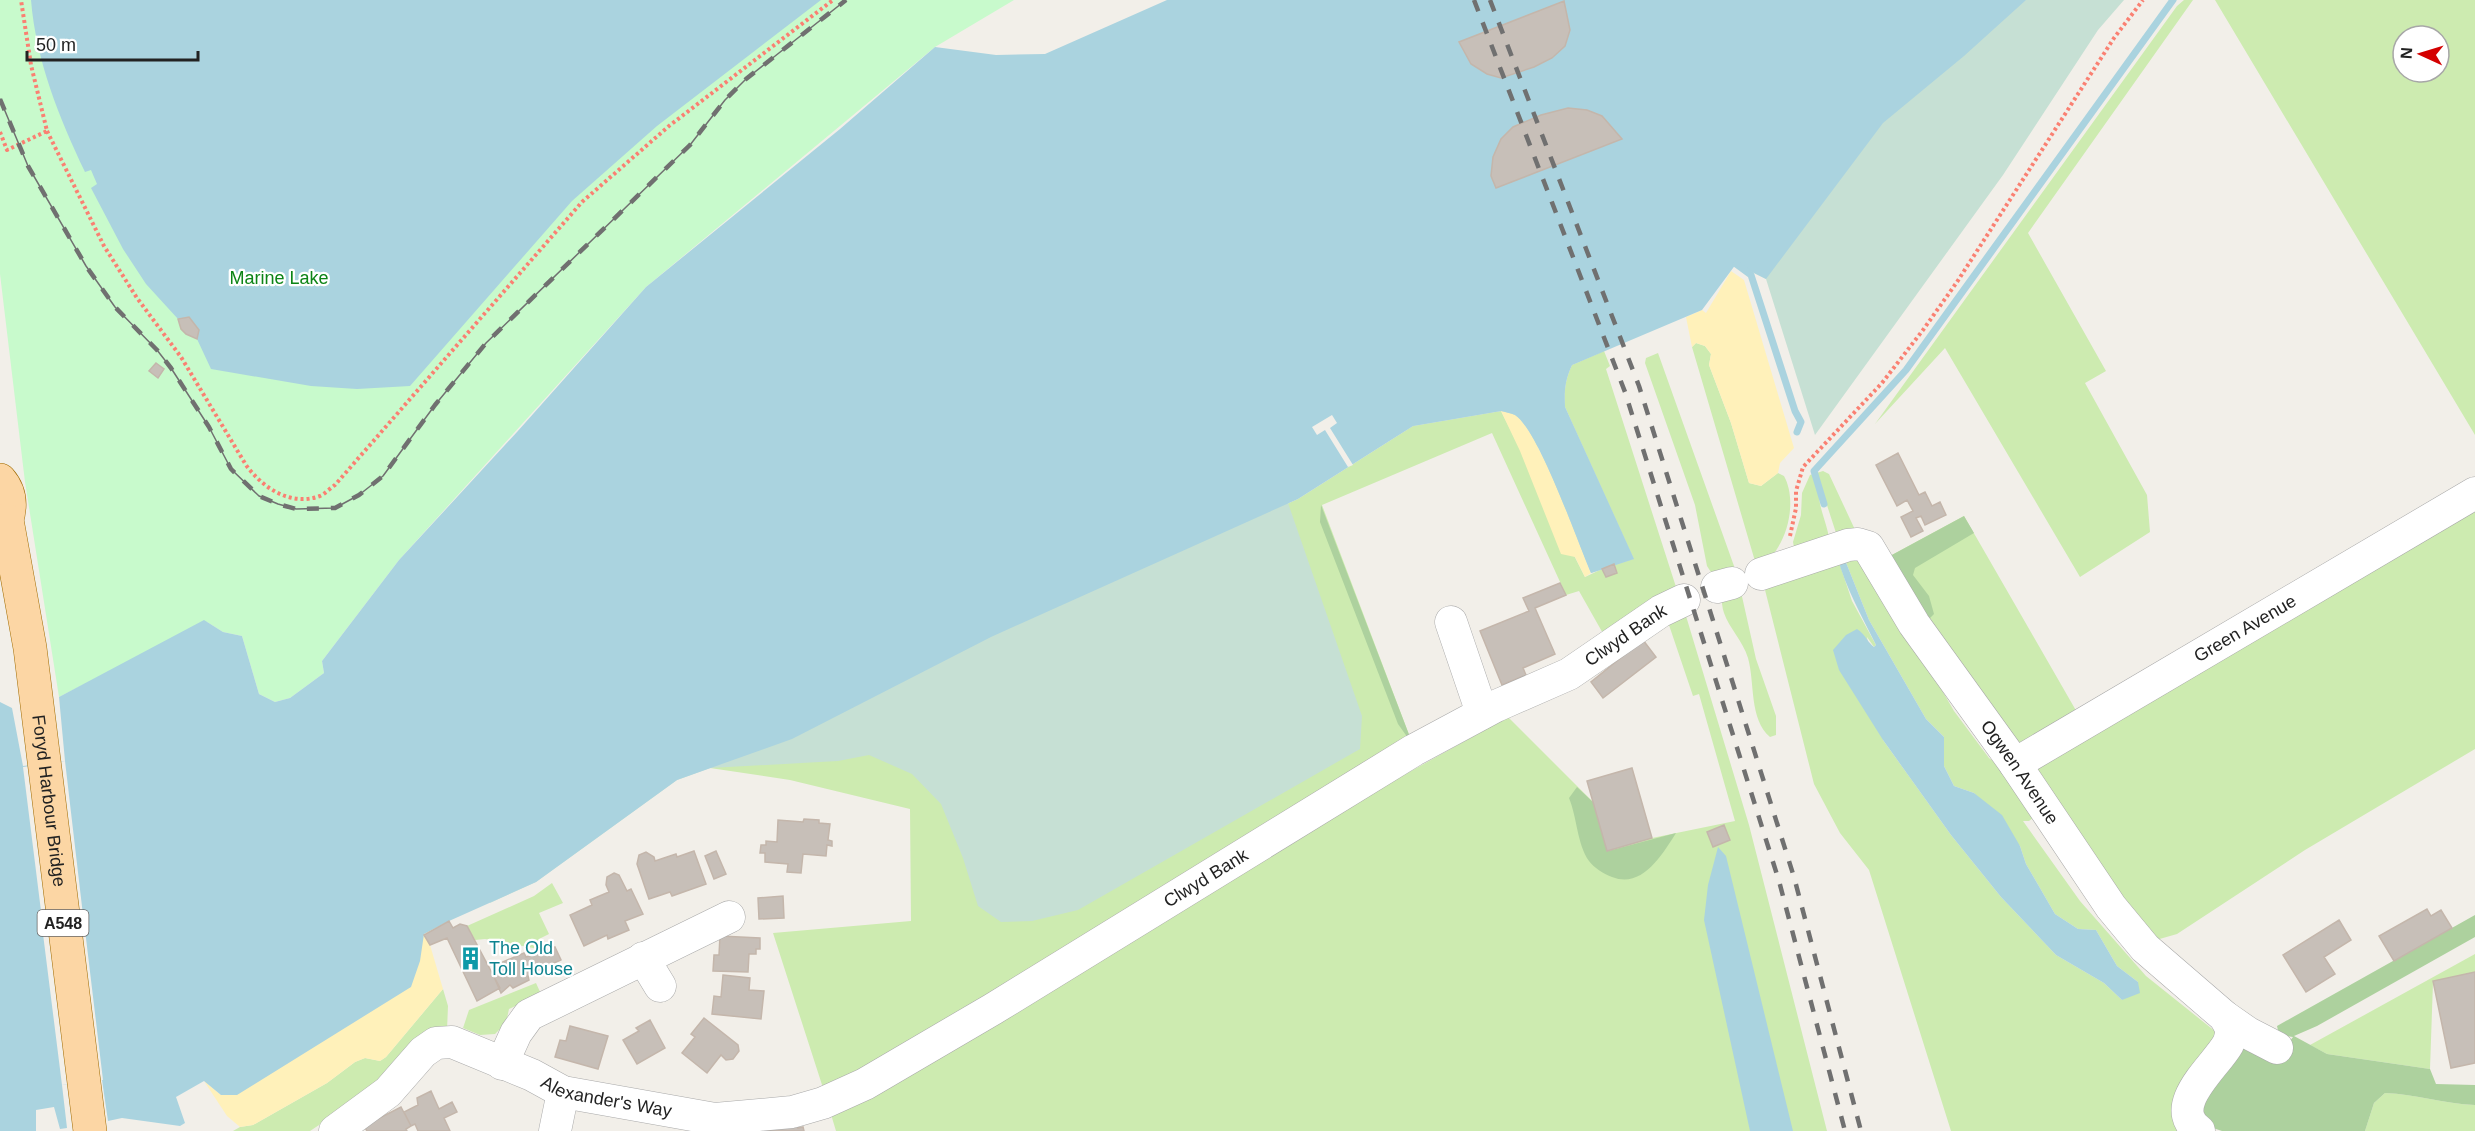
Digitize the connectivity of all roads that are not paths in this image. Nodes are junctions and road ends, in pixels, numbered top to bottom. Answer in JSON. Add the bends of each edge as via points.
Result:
{"nodes":[{"id":1,"x":1,"y":480,"type":"edge"},
{"id":2,"x":2475,"y":494,"type":"edge"},
{"id":3,"x":4,"y":526,"type":"edge"},
{"id":4,"x":1748,"y":578,"type":"road end"},
{"id":5,"x":0,"y":584,"type":"edge"},
{"id":6,"x":1684,"y":600,"type":"dead end"},
{"id":7,"x":1451,"y":622,"type":"dead end"},
{"id":8,"x":30,"y":648,"type":"junction"},
{"id":9,"x":1482,"y":713,"type":"junction"},
{"id":10,"x":2015,"y":764,"type":"junction"},
{"id":11,"x":729,"y":917,"type":"dead end"},
{"id":12,"x":643,"y":958,"type":"junction"},
{"id":13,"x":660,"y":986,"type":"dead end"},
{"id":14,"x":2225,"y":1017,"type":"junction"},
{"id":15,"x":2277,"y":1048,"type":"dead end"},
{"id":16,"x":502,"y":1064,"type":"junction"},
{"id":17,"x":563,"y":1092,"type":"junction"},
{"id":18,"x":715,"y":1125,"type":"edge"},
{"id":19,"x":90,"y":1131,"type":"edge"},
{"id":20,"x":335,"y":1131,"type":"edge"},
{"id":21,"x":555,"y":1131,"type":"edge"},
{"id":22,"x":2199,"y":1131,"type":"edge"}],
"edges":[{"from":1,"to":3,"type":"main road","number":"A548","via":[[10,502]]},
{"from":2,"to":10,"type":"street","name":"Green Avenue"},
{"from":3,"to":8,"type":"main road","number":"A548"},
{"from":4,"to":10,"type":"street","name":"Ogwen Avenue","via":[[1836,549],[1858,544],[1868,547],[1914,624]]},
{"from":5,"to":8,"type":"main road","number":"A548"},
{"from":6,"to":9,"type":"street","name":"Clwyd Bank","via":[[1661,611],[1569,674]]},
{"from":7,"to":9,"type":"street"},
{"from":8,"to":19,"type":"main road","name":"Foryd Harbour Bridge","number":"A548"},
{"from":9,"to":18,"type":"street","name":"Clwyd Bank","via":[[1414,750],[865,1084],[792,1112]]},
{"from":10,"to":14,"type":"street","name":"Ogwen Avenue","via":[[2111,907],[2145,948]]},
{"from":11,"to":12,"type":"street"},
{"from":12,"to":13,"type":"street"},
{"from":12,"to":16,"type":"street","via":[[529,1015]]},
{"from":14,"to":15,"type":"street","name":"Ogwen Avenue"},
{"from":14,"to":22,"type":"street","via":[[2232,1030],[2228,1044],[2188,1101],[2189,1118]]},
{"from":16,"to":17,"type":"street","name":"Alexander's Way"},
{"from":16,"to":20,"type":"street","name":"Alexander's Way","via":[[452,1042],[436,1043],[388,1092]]},
{"from":17,"to":18,"type":"street","name":"Alexander's Way"},
{"from":17,"to":21,"type":"street"}]}
